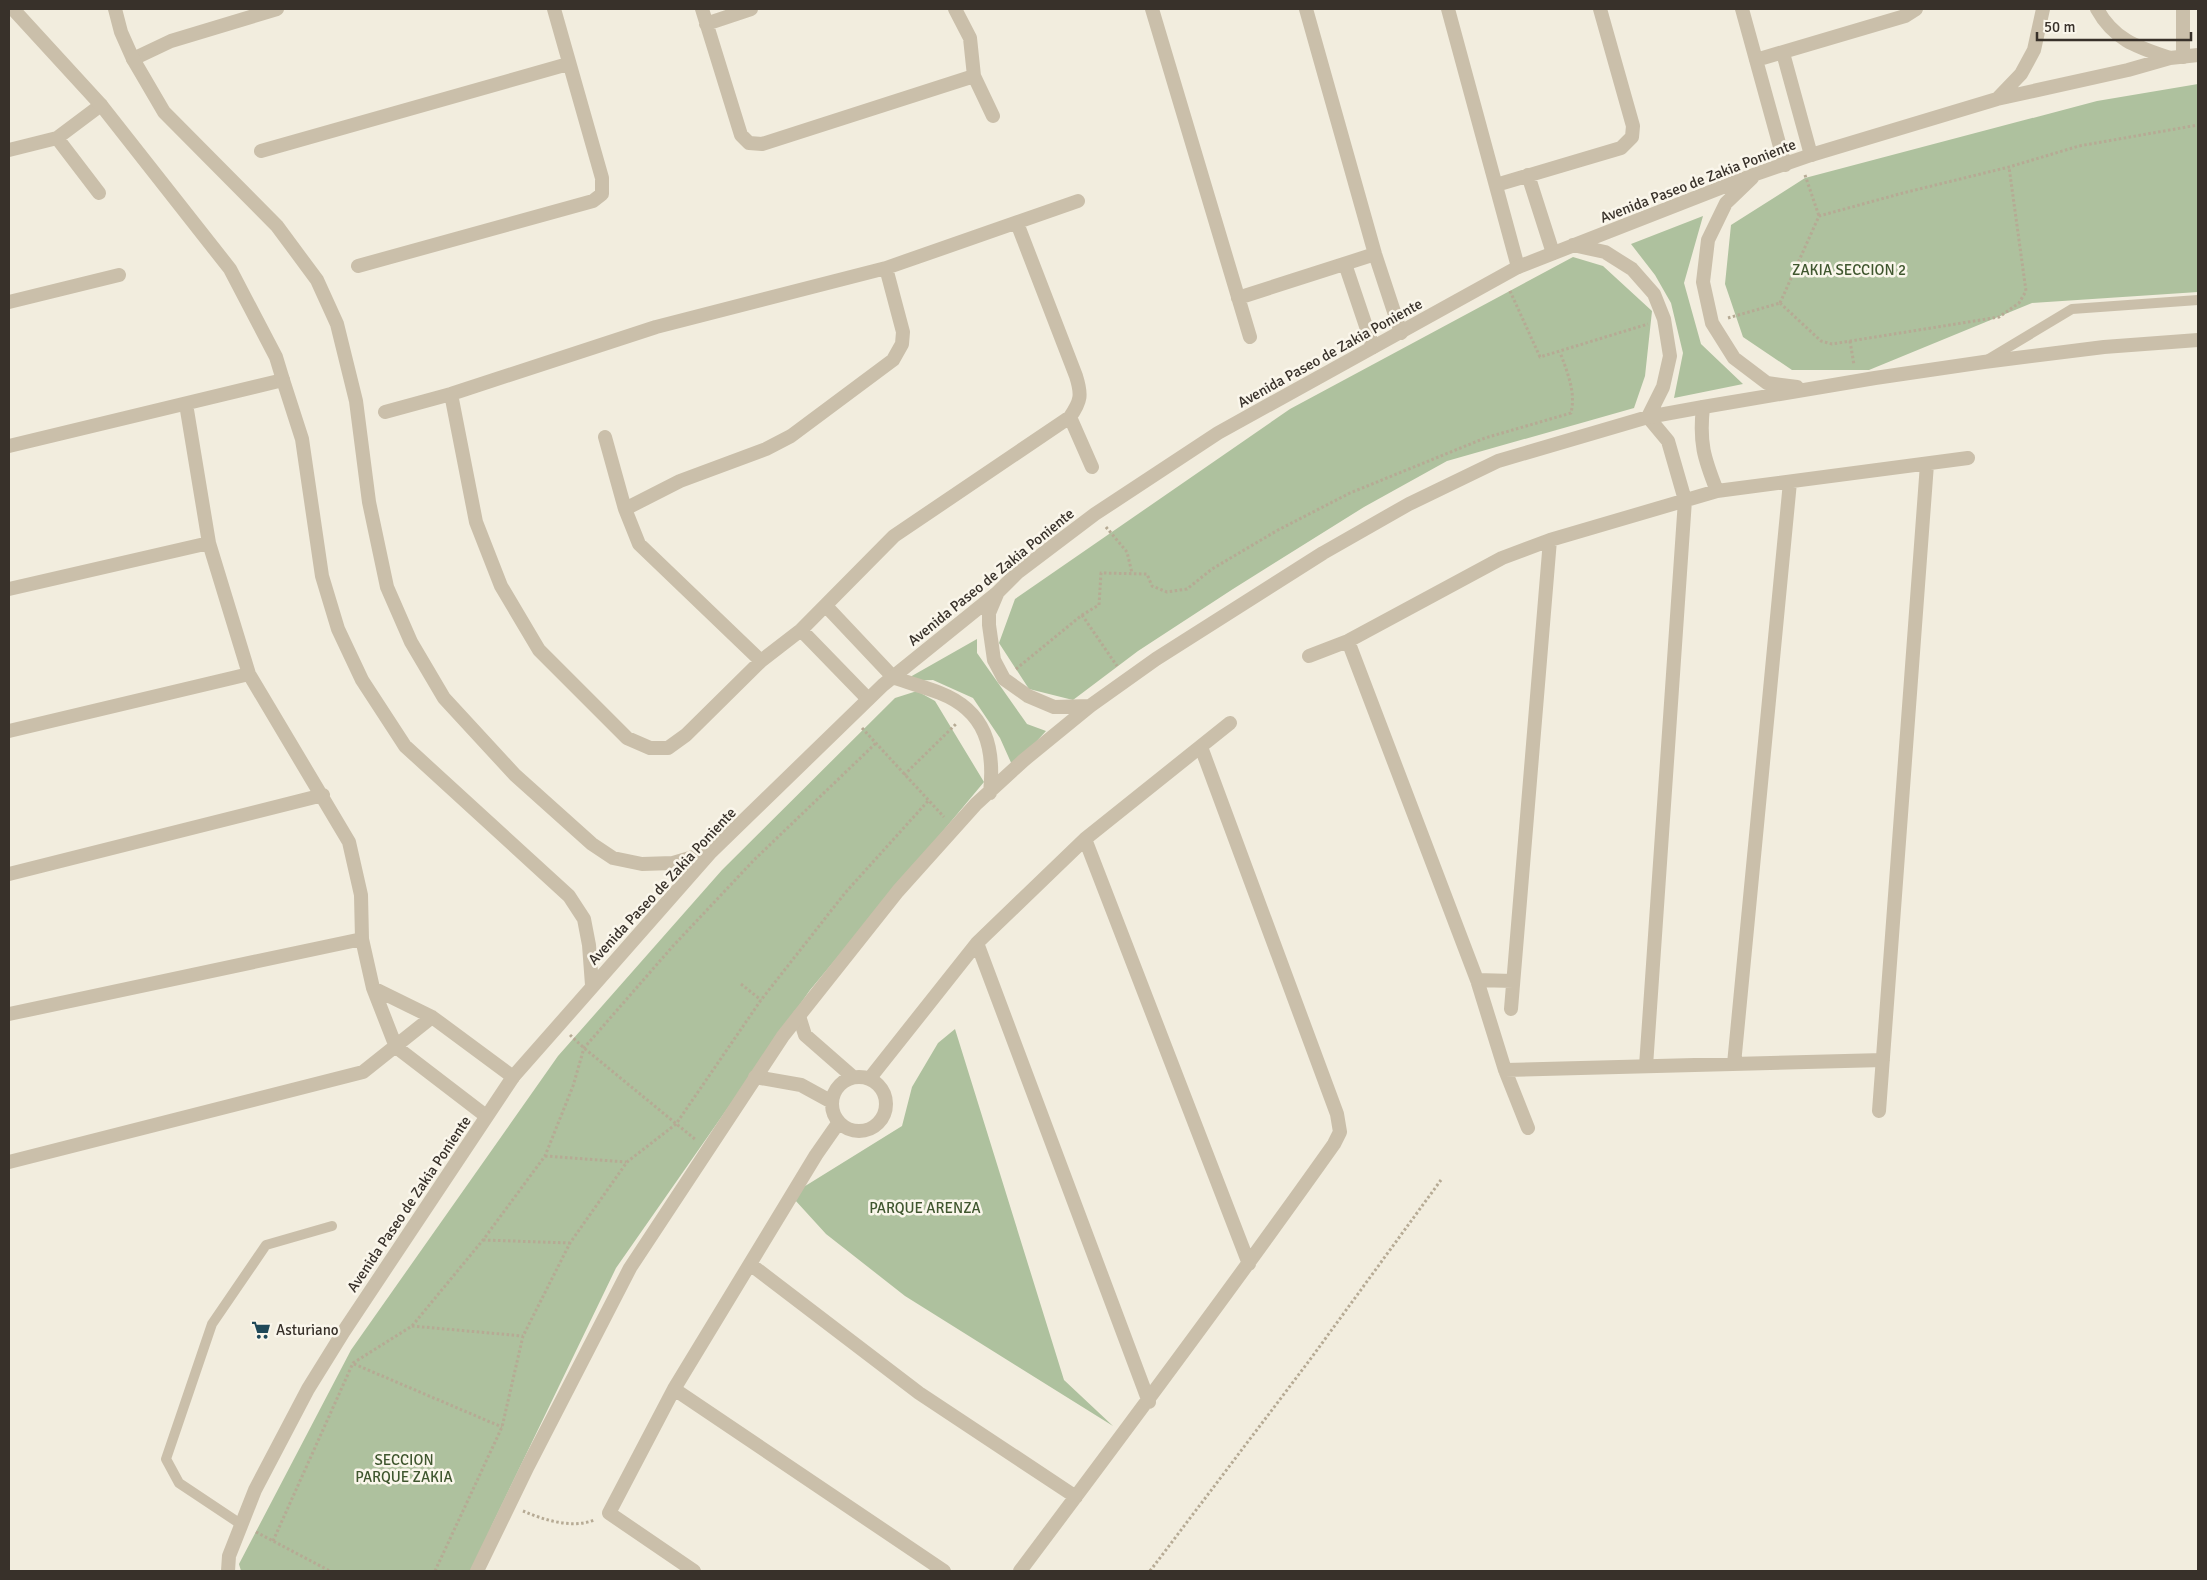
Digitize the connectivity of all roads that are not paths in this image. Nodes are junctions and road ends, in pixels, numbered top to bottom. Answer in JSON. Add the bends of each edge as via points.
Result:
{"nodes":[{"id":1,"x":115,"y":9,"type":"edge"},
{"id":2,"x":277,"y":9,"type":"edge"},
{"id":3,"x":554,"y":9,"type":"edge"},
{"id":4,"x":702,"y":9,"type":"edge"},
{"id":5,"x":751,"y":9,"type":"edge"},
{"id":6,"x":955,"y":9,"type":"edge"},
{"id":7,"x":1152,"y":9,"type":"edge"},
{"id":8,"x":1306,"y":9,"type":"edge"},
{"id":9,"x":1448,"y":9,"type":"edge"},
{"id":10,"x":1600,"y":9,"type":"edge"},
{"id":11,"x":1742,"y":9,"type":"edge"},
{"id":12,"x":1916,"y":9,"type":"edge"},
{"id":13,"x":2043,"y":9,"type":"edge"},
{"id":14,"x":2097,"y":9,"type":"edge"},
{"id":15,"x":2183,"y":9,"type":"edge"},
{"id":16,"x":14,"y":10,"type":"edge"},
{"id":17,"x":706,"y":24,"type":"junction"},
{"id":18,"x":1783,"y":53,"type":"junction"},
{"id":19,"x":2198,"y":55,"type":"edge"},
{"id":20,"x":2176,"y":57,"type":"junction"},
{"id":21,"x":133,"y":59,"type":"junction"},
{"id":22,"x":1756,"y":60,"type":"junction"},
{"id":23,"x":568,"y":64,"type":"junction"},
{"id":24,"x":974,"y":76,"type":"junction"},
{"id":25,"x":1997,"y":99,"type":"junction"},
{"id":26,"x":100,"y":105,"type":"junction"},
{"id":27,"x":993,"y":116,"type":"dead end"},
{"id":28,"x":57,"y":138,"type":"junction"},
{"id":29,"x":9,"y":150,"type":"edge"},
{"id":30,"x":261,"y":151,"type":"dead end"},
{"id":31,"x":1811,"y":156,"type":"junction"},
{"id":32,"x":1785,"y":165,"type":"junction"},
{"id":33,"x":1756,"y":174,"type":"junction"},
{"id":34,"x":1528,"y":175,"type":"junction"},
{"id":35,"x":1496,"y":186,"type":"junction"},
{"id":36,"x":99,"y":193,"type":"dead end"},
{"id":37,"x":1078,"y":200,"type":"dead end"},
{"id":38,"x":1017,"y":223,"type":"junction"},
{"id":39,"x":1573,"y":246,"type":"junction"},
{"id":40,"x":1553,"y":253,"type":"junction"},
{"id":41,"x":1375,"y":254,"type":"junction"},
{"id":42,"x":1345,"y":264,"type":"junction"},
{"id":43,"x":358,"y":266,"type":"dead end"},
{"id":44,"x":1518,"y":267,"type":"junction"},
{"id":45,"x":886,"y":268,"type":"junction"},
{"id":46,"x":119,"y":275,"type":"dead end"},
{"id":47,"x":1238,"y":298,"type":"junction"},
{"id":48,"x":2198,"y":300,"type":"edge"},
{"id":49,"x":9,"y":302,"type":"edge"},
{"id":50,"x":1401,"y":333,"type":"junction"},
{"id":51,"x":1250,"y":337,"type":"dead end"},
{"id":52,"x":2198,"y":340,"type":"edge"},
{"id":53,"x":1373,"y":347,"type":"junction"},
{"id":54,"x":1984,"y":362,"type":"junction"},
{"id":55,"x":283,"y":380,"type":"junction"},
{"id":56,"x":1811,"y":389,"type":"junction"},
{"id":57,"x":451,"y":394,"type":"junction"},
{"id":58,"x":186,"y":404,"type":"junction"},
{"id":59,"x":1703,"y":407,"type":"junction"},
{"id":60,"x":385,"y":412,"type":"dead end"},
{"id":61,"x":1070,"y":417,"type":"junction"},
{"id":62,"x":1648,"y":417,"type":"junction"},
{"id":63,"x":605,"y":437,"type":"dead end"},
{"id":64,"x":9,"y":446,"type":"edge"},
{"id":65,"x":1968,"y":458,"type":"dead end"},
{"id":66,"x":1927,"y":464,"type":"junction"},
{"id":67,"x":1092,"y":466,"type":"dead end"},
{"id":68,"x":1790,"y":482,"type":"junction"},
{"id":69,"x":1717,"y":491,"type":"junction"},
{"id":70,"x":1685,"y":500,"type":"junction"},
{"id":71,"x":625,"y":509,"type":"junction"},
{"id":72,"x":1550,"y":540,"type":"junction"},
{"id":73,"x":210,"y":543,"type":"junction"},
{"id":74,"x":9,"y":589,"type":"edge"},
{"id":75,"x":997,"y":593,"type":"junction"},
{"id":76,"x":826,"y":606,"type":"junction"},
{"id":77,"x":801,"y":630,"type":"junction"},
{"id":78,"x":1348,"y":641,"type":"junction"},
{"id":79,"x":1309,"y":656,"type":"dead end"},
{"id":80,"x":761,"y":662,"type":"junction"},
{"id":81,"x":249,"y":674,"type":"junction"},
{"id":82,"x":893,"y":677,"type":"junction"},
{"id":83,"x":868,"y":699,"type":"junction"},
{"id":84,"x":1090,"y":706,"type":"junction"},
{"id":85,"x":1230,"y":723,"type":"dead end"},
{"id":86,"x":9,"y":731,"type":"edge"},
{"id":87,"x":1202,"y":746,"type":"junction"},
{"id":88,"x":990,"y":794,"type":"junction"},
{"id":89,"x":323,"y":795,"type":"junction"},
{"id":90,"x":1085,"y":839,"type":"junction"},
{"id":91,"x":711,"y":852,"type":"junction"},
{"id":92,"x":9,"y":874,"type":"edge"},
{"id":93,"x":362,"y":939,"type":"junction"},
{"id":94,"x":977,"y":943,"type":"junction"},
{"id":95,"x":1476,"y":980,"type":"junction"},
{"id":96,"x":1513,"y":981,"type":"junction"},
{"id":97,"x":592,"y":985,"type":"junction"},
{"id":98,"x":373,"y":988,"type":"junction"},
{"id":99,"x":1511,"y":1009,"type":"dead end"},
{"id":100,"x":9,"y":1014,"type":"edge"},
{"id":101,"x":799,"y":1016,"type":"junction"},
{"id":102,"x":432,"y":1018,"type":"junction"},
{"id":103,"x":396,"y":1047,"type":"junction"},
{"id":104,"x":1883,"y":1060,"type":"junction"},
{"id":105,"x":1734,"y":1064,"type":"junction"},
{"id":106,"x":1646,"y":1066,"type":"junction"},
{"id":107,"x":1505,"y":1070,"type":"junction"},
{"id":108,"x":513,"y":1077,"type":"junction"},
{"id":109,"x":755,"y":1077,"type":"junction"},
{"id":110,"x":853,"y":1077,"type":"junction"},
{"id":111,"x":870,"y":1078,"type":"junction"},
{"id":112,"x":832,"y":1102,"type":"junction"},
{"id":113,"x":1879,"y":1111,"type":"dead end"},
{"id":114,"x":486,"y":1116,"type":"junction"},
{"id":115,"x":839,"y":1122,"type":"junction"},
{"id":116,"x":1528,"y":1128,"type":"dead end"},
{"id":117,"x":9,"y":1162,"type":"edge"},
{"id":118,"x":332,"y":1226,"type":"dead end"},
{"id":119,"x":750,"y":1264,"type":"junction"},
{"id":120,"x":1249,"y":1264,"type":"junction"},
{"id":121,"x":674,"y":1389,"type":"junction"},
{"id":122,"x":1148,"y":1402,"type":"junction"},
{"id":123,"x":1076,"y":1497,"type":"junction"},
{"id":124,"x":242,"y":1525,"type":"junction"},
{"id":125,"x":228,"y":1571,"type":"edge"},
{"id":126,"x":476,"y":1571,"type":"edge"},
{"id":127,"x":694,"y":1571,"type":"edge"},
{"id":128,"x":944,"y":1571,"type":"edge"},
{"id":129,"x":1020,"y":1571,"type":"edge"}],
"edges":[{"from":1,"to":21,"type":"street"},
{"from":2,"to":21,"type":"street","via":[[170,41]]},
{"from":3,"to":23,"type":"street"},
{"from":4,"to":17,"type":"street"},
{"from":5,"to":17,"type":"street"},
{"from":6,"to":24,"type":"street","via":[[970,38]]},
{"from":7,"to":47,"type":"street"},
{"from":8,"to":41,"type":"street"},
{"from":9,"to":35,"type":"street"},
{"from":10,"to":34,"type":"street","via":[[1632,126],[1632,138],[1621,148]]},
{"from":11,"to":22,"type":"street"},
{"from":12,"to":18,"type":"street","via":[[1905,16]]},
{"from":13,"to":25,"type":"street","via":[[2034,50],[2021,74]]},
{"from":14,"to":20,"type":"street","via":[[2106,25],[2135,46]]},
{"from":15,"to":20,"type":"street"},
{"from":16,"to":26,"type":"street"},
{"from":17,"to":24,"type":"street","via":[[741,135],[749,143],[762,144]]},
{"from":18,"to":22,"type":"street"},
{"from":18,"to":31,"type":"street"},
{"from":19,"to":20,"type":"street","name":"Avenida Paseo de Zakia Poniente"},
{"from":20,"to":25,"type":"street","name":"Avenida Paseo de Zakia Poniente"},
{"from":21,"to":91,"type":"street","via":[[164,112],[277,226],[317,280],[337,324],[356,401],[369,502],[387,586],[411,642],[444,698],[515,775],[592,844],[613,858],[642,864],[673,863]]},
{"from":22,"to":32,"type":"street"},
{"from":23,"to":30,"type":"street"},
{"from":23,"to":43,"type":"street","via":[[602,178],[602,194],[593,201]]},
{"from":24,"to":27,"type":"street"},
{"from":25,"to":31,"type":"street","name":"Avenida Paseo de Zakia Poniente"},
{"from":26,"to":28,"type":"street"},
{"from":26,"to":55,"type":"street","via":[[230,269],[276,357]]},
{"from":28,"to":29,"type":"street"},
{"from":28,"to":36,"type":"street"},
{"from":31,"to":32,"type":"street","name":"Avenida Paseo de Zakia Poniente"},
{"from":32,"to":33,"type":"street","name":"Avenida Paseo de Zakia Poniente"},
{"from":33,"to":39,"type":"street","name":"Avenida Paseo de Zakia Poniente"},
{"from":33,"to":56,"type":"street","via":[[1726,203],[1708,240],[1703,282],[1712,323],[1734,358],[1767,383]]},
{"from":34,"to":35,"type":"street"},
{"from":34,"to":40,"type":"street"},
{"from":35,"to":44,"type":"street"},
{"from":37,"to":38,"type":"street"},
{"from":38,"to":45,"type":"street"},
{"from":38,"to":61,"type":"street","via":[[1081,390],[1079,404]]},
{"from":39,"to":40,"type":"street","name":"Avenida Paseo de Zakia Poniente"},
{"from":39,"to":62,"type":"street","via":[[1605,252],[1632,269],[1654,294],[1664,319],[1670,356],[1663,387]]},
{"from":40,"to":44,"type":"street","name":"Avenida Paseo de Zakia Poniente"},
{"from":41,"to":42,"type":"street"},
{"from":41,"to":50,"type":"street"},
{"from":42,"to":47,"type":"street"},
{"from":42,"to":53,"type":"street"},
{"from":44,"to":50,"type":"street","name":"Avenida Paseo de Zakia Poniente"},
{"from":45,"to":57,"type":"street","via":[[656,328]]},
{"from":45,"to":71,"type":"street","via":[[903,332],[902,344],[893,360],[790,436],[766,449],[680,481]]},
{"from":46,"to":49,"type":"street"},
{"from":47,"to":51,"type":"street"},
{"from":48,"to":54,"type":"lane","via":[[2072,309]]},
{"from":50,"to":53,"type":"street","name":"Avenida Paseo de Zakia Poniente"},
{"from":52,"to":54,"type":"street","via":[[2104,347]]},
{"from":53,"to":75,"type":"street","name":"Avenida Paseo de Zakia Poniente","via":[[1218,433],[1095,514],[1017,573]]},
{"from":54,"to":56,"type":"street"},
{"from":55,"to":58,"type":"street"},
{"from":55,"to":97,"type":"street","via":[[302,439],[322,576],[338,629],[362,680],[405,746],[569,896],[584,919]]},
{"from":56,"to":59,"type":"street"},
{"from":57,"to":60,"type":"street"},
{"from":57,"to":80,"type":"street","via":[[476,522],[501,586],[539,650],[628,738],[650,748],[668,748],[686,735]]},
{"from":58,"to":64,"type":"street"},
{"from":58,"to":73,"type":"street"},
{"from":59,"to":62,"type":"street"},
{"from":59,"to":69,"type":"street","via":[[1700,432],[1703,456]]},
{"from":61,"to":67,"type":"street"},
{"from":61,"to":76,"type":"street","via":[[894,536]]},
{"from":62,"to":70,"type":"street","via":[[1668,441]]},
{"from":62,"to":84,"type":"street","via":[[1498,461],[1408,504],[1322,553],[1156,659]]},
{"from":63,"to":71,"type":"street"},
{"from":65,"to":66,"type":"street"},
{"from":66,"to":68,"type":"street"},
{"from":66,"to":104,"type":"street"},
{"from":68,"to":69,"type":"street"},
{"from":68,"to":105,"type":"street"},
{"from":69,"to":70,"type":"street"},
{"from":70,"to":72,"type":"street"},
{"from":70,"to":106,"type":"street"},
{"from":71,"to":80,"type":"street","via":[[639,544]]},
{"from":72,"to":78,"type":"street","via":[[1502,558]]},
{"from":72,"to":96,"type":"street"},
{"from":73,"to":74,"type":"street"},
{"from":73,"to":81,"type":"street"},
{"from":75,"to":82,"type":"street","name":"Avenida Paseo de Zakia Poniente"},
{"from":75,"to":84,"type":"street","via":[[988,625],[994,660],[1004,679],[1028,696],[1054,707]]},
{"from":76,"to":77,"type":"street"},
{"from":76,"to":82,"type":"street"},
{"from":77,"to":80,"type":"street"},
{"from":77,"to":83,"type":"street"},
{"from":78,"to":79,"type":"street"},
{"from":78,"to":95,"type":"street"},
{"from":81,"to":86,"type":"street"},
{"from":81,"to":89,"type":"street"},
{"from":82,"to":83,"type":"street","name":"Avenida Paseo de Zakia Poniente"},
{"from":82,"to":88,"type":"street","via":[[940,693],[970,711],[981,724],[990,746]]},
{"from":83,"to":91,"type":"street","name":"Avenida Paseo de Zakia Poniente"},
{"from":84,"to":88,"type":"street","via":[[1024,760]]},
{"from":85,"to":87,"type":"street"},
{"from":87,"to":90,"type":"street"},
{"from":87,"to":120,"type":"street","via":[[1337,1114],[1340,1132]]},
{"from":88,"to":101,"type":"street","via":[[976,804],[898,891]]},
{"from":89,"to":92,"type":"street"},
{"from":89,"to":93,"type":"street","via":[[349,842],[361,895]]},
{"from":90,"to":94,"type":"street"},
{"from":90,"to":120,"type":"street"},
{"from":91,"to":97,"type":"street","name":"Avenida Paseo de Zakia Poniente"},
{"from":93,"to":98,"type":"street"},
{"from":93,"to":100,"type":"street"},
{"from":94,"to":111,"type":"street"},
{"from":94,"to":122,"type":"street"},
{"from":95,"to":96,"type":"street"},
{"from":95,"to":107,"type":"street"},
{"from":96,"to":99,"type":"street"},
{"from":97,"to":108,"type":"street","name":"Avenida Paseo de Zakia Poniente"},
{"from":98,"to":102,"type":"street"},
{"from":98,"to":103,"type":"street"},
{"from":101,"to":109,"type":"street"},
{"from":101,"to":110,"type":"street","via":[[805,1035]]},
{"from":102,"to":103,"type":"street"},
{"from":102,"to":108,"type":"street"},
{"from":103,"to":114,"type":"street"},
{"from":103,"to":117,"type":"street","via":[[362,1072]]},
{"from":104,"to":105,"type":"street"},
{"from":104,"to":113,"type":"street"},
{"from":105,"to":106,"type":"street"},
{"from":106,"to":107,"type":"street"},
{"from":107,"to":116,"type":"street"},
{"from":108,"to":114,"type":"street","name":"Avenida Paseo de Zakia Poniente"},
{"from":109,"to":112,"type":"street","via":[[801,1085]]},
{"from":109,"to":126,"type":"street","via":[[630,1268]]},
{"from":110,"to":111,"type":"street"},
{"from":110,"to":112,"type":"street","via":[[835,1091]]},
{"from":111,"to":115,"type":"street","via":[[879,1084],[887,1104],[878,1124],[869,1130],[858,1131]]},
{"from":112,"to":115,"type":"street"},
{"from":114,"to":124,"type":"street","name":"Avenida Paseo de Zakia Poniente","via":[[308,1389],[256,1490]]},
{"from":115,"to":119,"type":"street"},
{"from":118,"to":124,"type":"lane","via":[[266,1245],[212,1324],[166,1459],[179,1483]]},
{"from":119,"to":121,"type":"street"},
{"from":119,"to":123,"type":"street","via":[[920,1393]]},
{"from":120,"to":122,"type":"street"},
{"from":121,"to":127,"type":"street","via":[[610,1513]]},
{"from":121,"to":128,"type":"street"},
{"from":122,"to":123,"type":"street"},
{"from":123,"to":129,"type":"street"},
{"from":124,"to":125,"type":"street","name":"Avenida Paseo de Zakia Poniente","via":[[229,1556]]}]}
